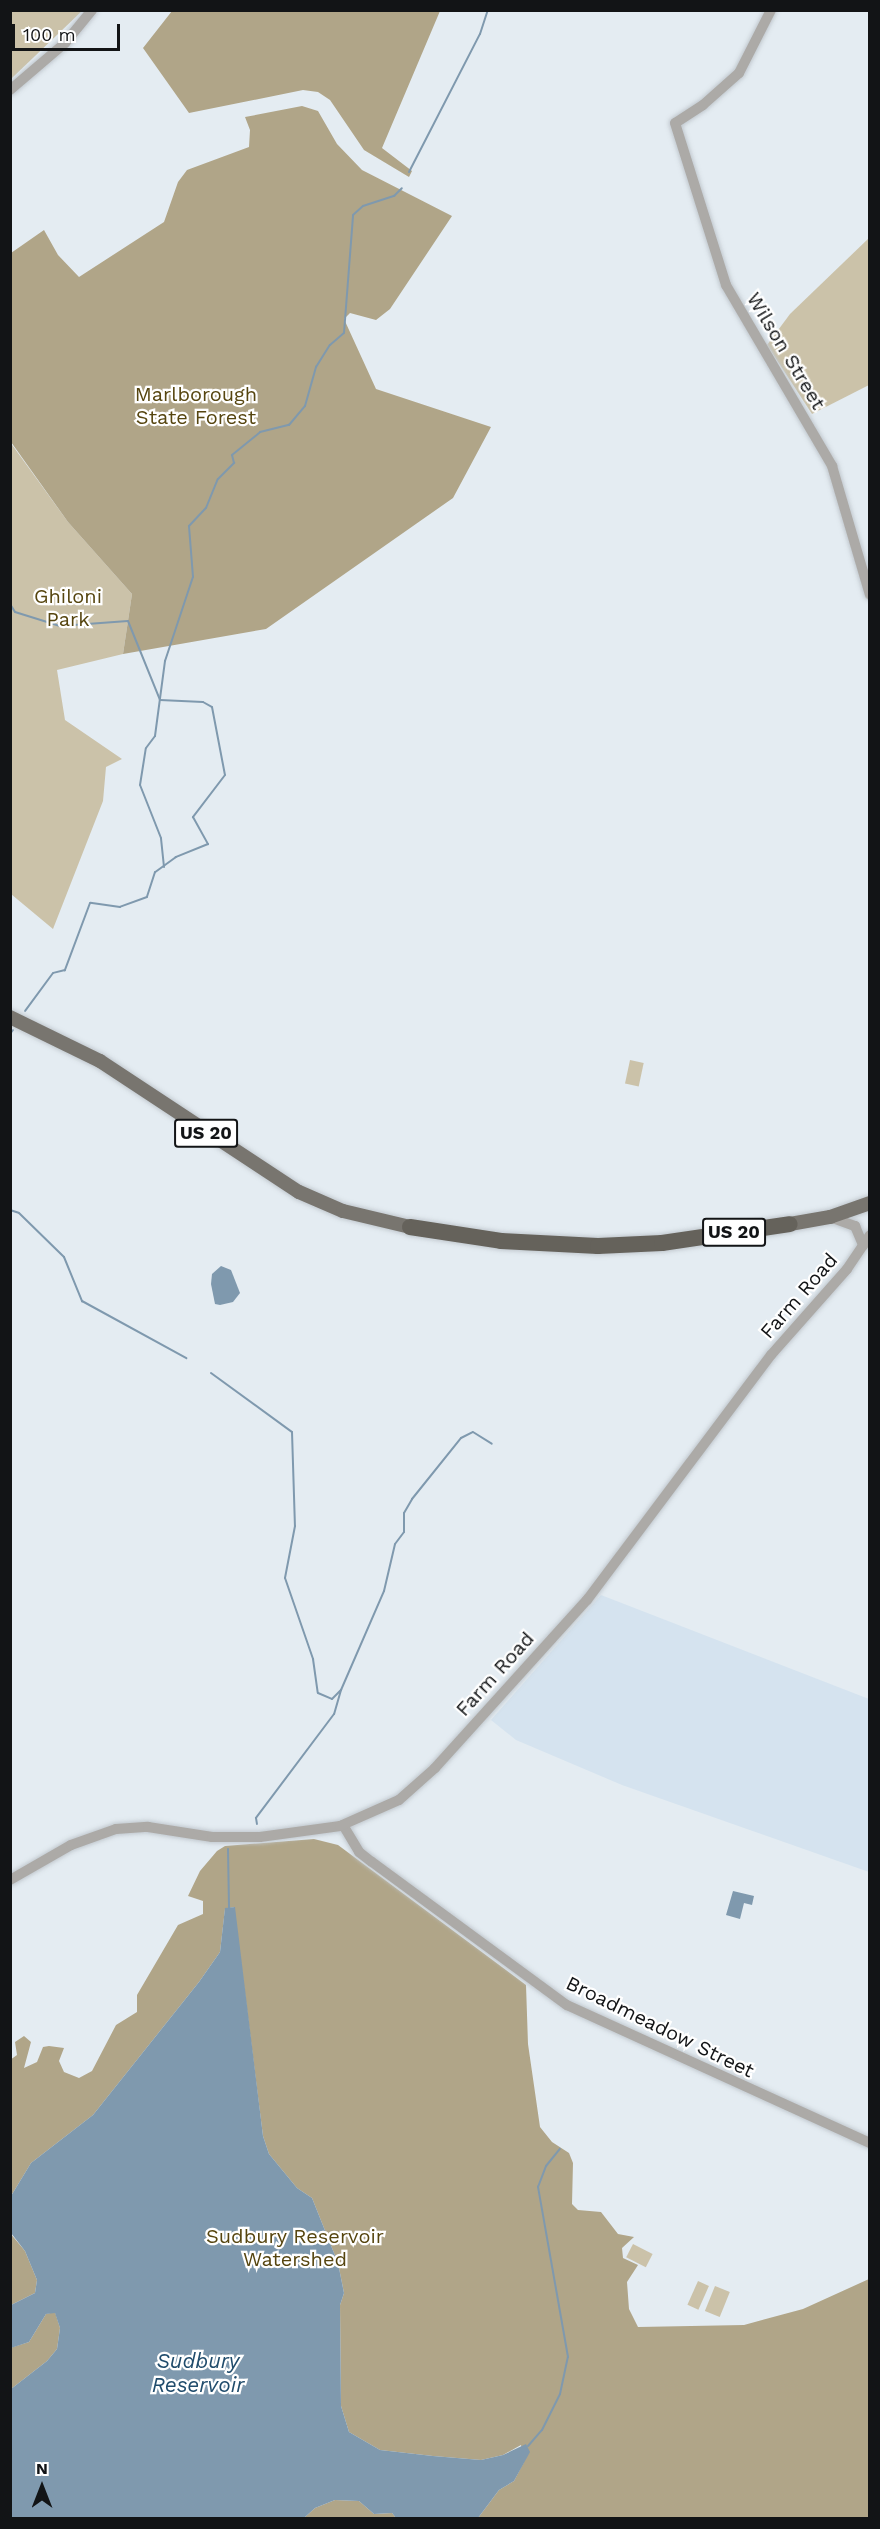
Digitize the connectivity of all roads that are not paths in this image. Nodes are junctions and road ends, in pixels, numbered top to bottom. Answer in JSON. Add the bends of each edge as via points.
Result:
{"nodes":[{"id":1,"x":92,"y":10,"type":"edge"},
{"id":2,"x":771,"y":10,"type":"edge"},
{"id":3,"x":10,"y":90,"type":"edge"},
{"id":4,"x":870,"y":596,"type":"edge"},
{"id":5,"x":10,"y":1017,"type":"edge"},
{"id":6,"x":870,"y":1203,"type":"edge"},
{"id":7,"x":830,"y":1217,"type":"junction"},
{"id":8,"x":790,"y":1224,"type":"joint"},
{"id":9,"x":410,"y":1227,"type":"joint"},
{"id":10,"x":866,"y":1240,"type":"edge"},
{"id":11,"x":343,"y":1825,"type":"junction"},
{"id":12,"x":10,"y":1880,"type":"edge"},
{"id":13,"x":870,"y":2143,"type":"edge"}],
"edges":[{"from":1,"to":3,"type":"street","via":[[65,43]]},
{"from":2,"to":4,"type":"street","name":"Wilson Street","via":[[739,73],[703,105],[675,123],[726,285],[832,466]]},
{"from":5,"to":9,"type":"main road","number":"US 20","via":[[105,1064],[299,1192],[343,1211]]},
{"from":6,"to":7,"type":"main road","number":"US 20"},
{"from":7,"to":8,"type":"main road","number":"US 20"},
{"from":7,"to":10,"type":"street","name":"Farm Road","via":[[855,1226]]},
{"from":8,"to":9,"type":"highway","number":"US 20","via":[[662,1243],[598,1246],[509,1242]]},
{"from":10,"to":11,"type":"street","name":"Farm Road","via":[[771,1355],[574,1615],[412,1791],[385,1809]]},
{"from":11,"to":12,"type":"street","name":"Farm Road","via":[[244,1838],[148,1827],[116,1828],[71,1845]]},
{"from":11,"to":13,"type":"street","name":"Broadmeadow Street","via":[[359,1852],[567,2005]]}]}
